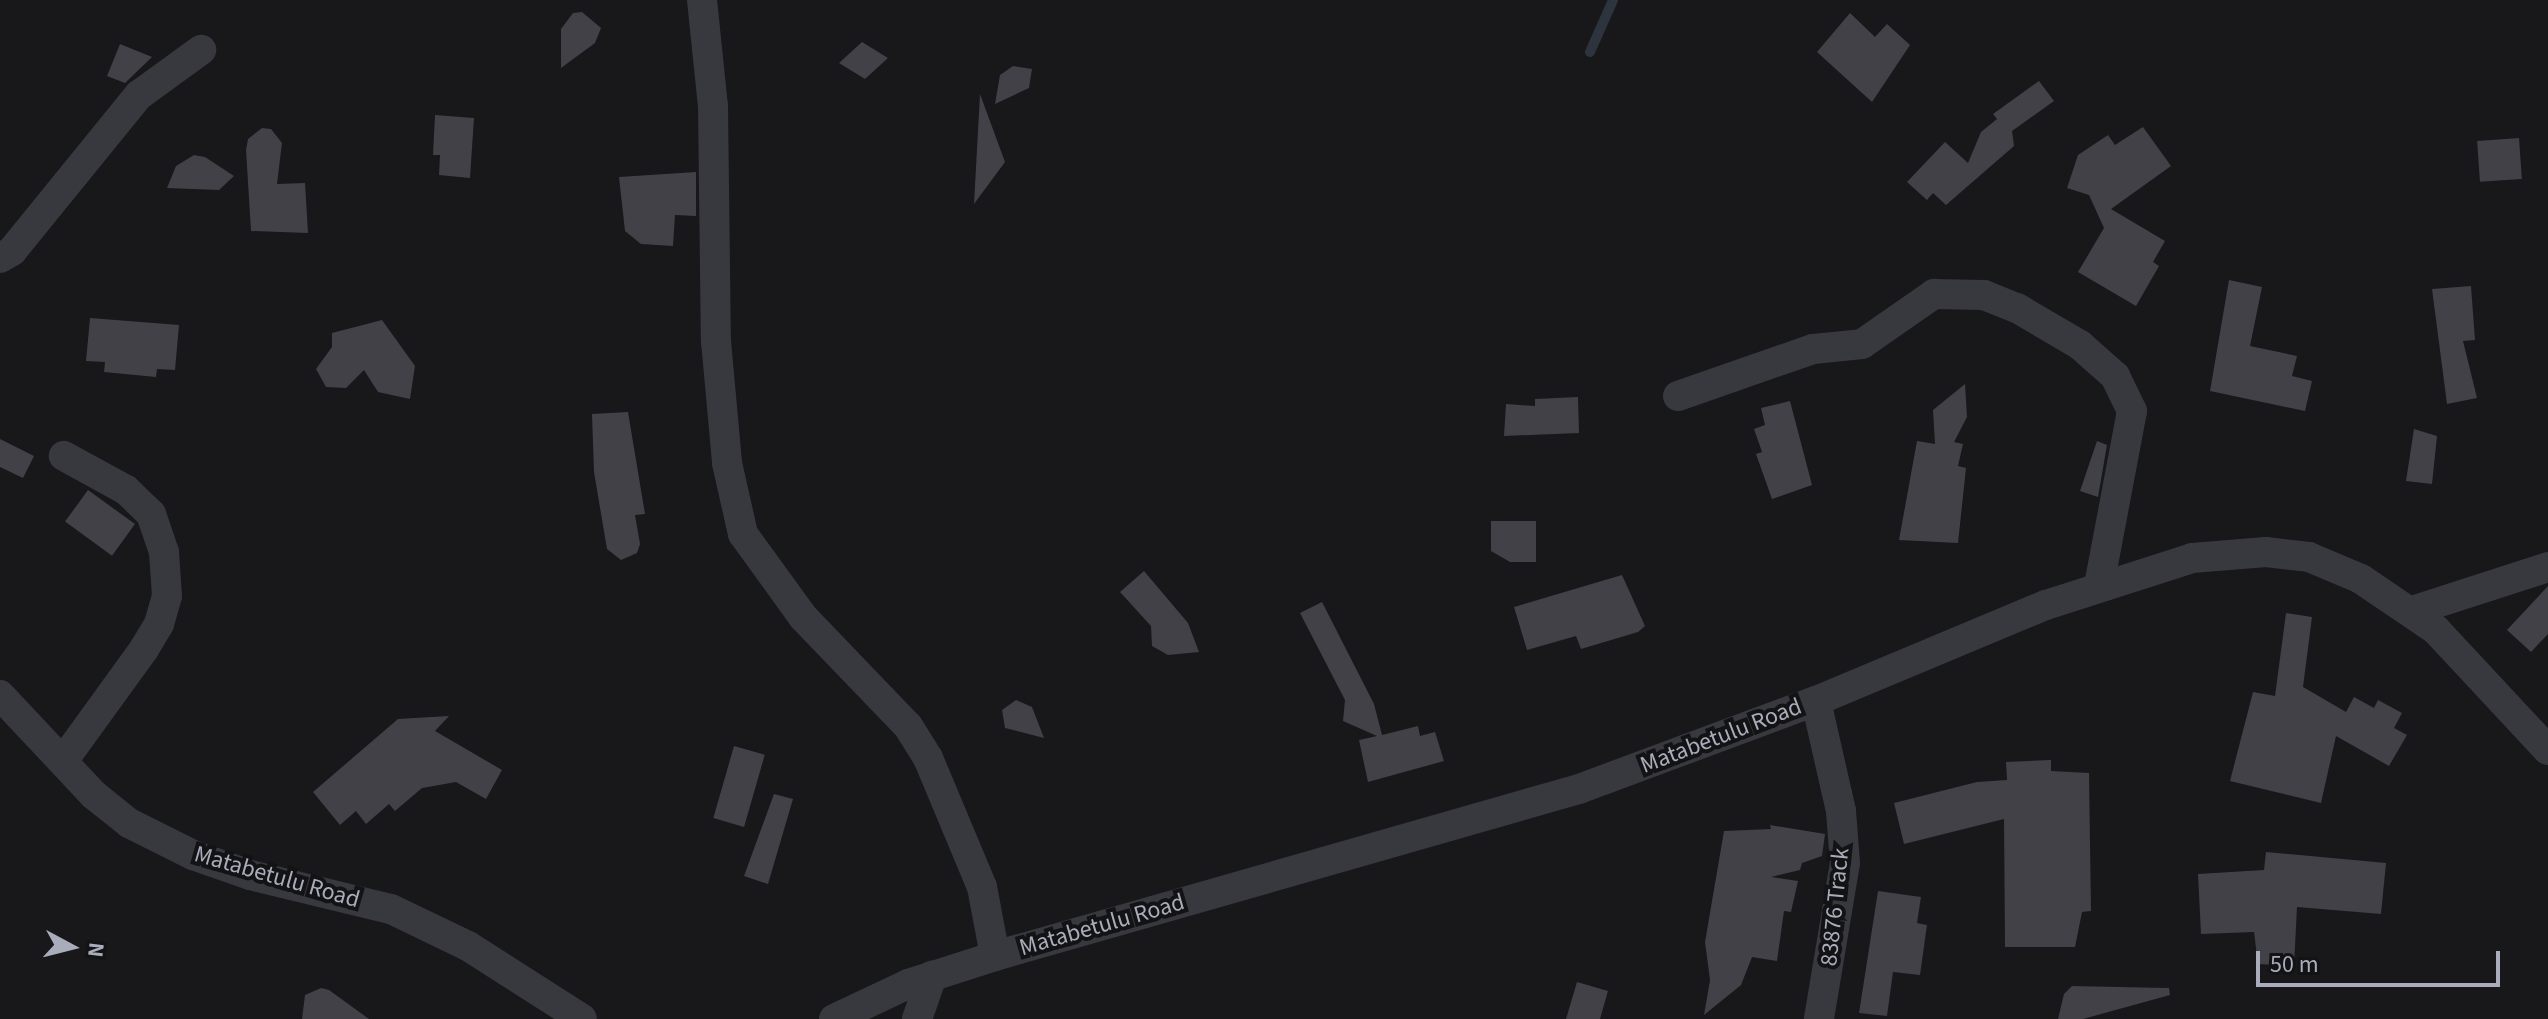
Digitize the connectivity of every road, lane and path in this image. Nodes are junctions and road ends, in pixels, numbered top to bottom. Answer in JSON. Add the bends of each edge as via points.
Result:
{"nodes":[{"id":1,"x":702,"y":0,"type":"edge"},
{"id":2,"x":201,"y":50,"type":"dead end"},
{"id":3,"x":0,"y":258,"type":"edge"},
{"id":4,"x":1678,"y":396,"type":"dead end"},
{"id":5,"x":64,"y":456,"type":"dead end"},
{"id":6,"x":2548,"y":567,"type":"edge"},
{"id":7,"x":2099,"y":586,"type":"junction"},
{"id":8,"x":2412,"y":611,"type":"junction"},
{"id":9,"x":0,"y":695,"type":"edge"},
{"id":10,"x":1816,"y":701,"type":"junction"},
{"id":11,"x":2548,"y":750,"type":"edge"},
{"id":12,"x":63,"y":761,"type":"junction"},
{"id":13,"x":995,"y":956,"type":"junction"},
{"id":14,"x":932,"y":976,"type":"junction"},
{"id":15,"x":582,"y":1019,"type":"edge"},
{"id":16,"x":834,"y":1019,"type":"edge"},
{"id":17,"x":917,"y":1019,"type":"edge"},
{"id":18,"x":1819,"y":1019,"type":"edge"}],
"edges":[{"from":1,"to":13,"type":"street","via":[[713,106],[716,341],[727,463],[743,534],[803,617],[908,726],[928,758],[982,887]]},
{"from":2,"to":3,"type":"street","via":[[139,95],[21,240]]},
{"from":4,"to":7,"type":"street","via":[[1813,349],[1862,344],[1934,294],[1984,295],[2017,308],[2092,355],[2115,376],[2132,411]]},
{"from":5,"to":12,"type":"street","via":[[126,490],[151,514],[164,552],[167,596],[144,649]]},
{"from":6,"to":8,"type":"street"},
{"from":7,"to":8,"type":"street","name":"Matabetulu Road","via":[[2192,558],[2266,552],[2309,557],[2361,579]]},
{"from":7,"to":10,"type":"street","name":"Matabetulu Road"},
{"from":8,"to":11,"type":"street","name":"Matabetulu Road","via":[[2494,688]]},
{"from":9,"to":12,"type":"street","name":"Matabetulu Road"},
{"from":10,"to":13,"type":"street","name":"Matabetulu Road","via":[[1579,789]]},
{"from":10,"to":18,"type":"street","name":"83876 Track","via":[[1841,811],[1845,863]]},
{"from":12,"to":15,"type":"street","name":"Matabetulu Road","via":[[129,823],[193,855],[391,909],[468,946]]},
{"from":13,"to":14,"type":"street","name":"Matabetulu Road"},
{"from":14,"to":16,"type":"street","name":"Matabetulu Road"},
{"from":14,"to":17,"type":"street"}]}
